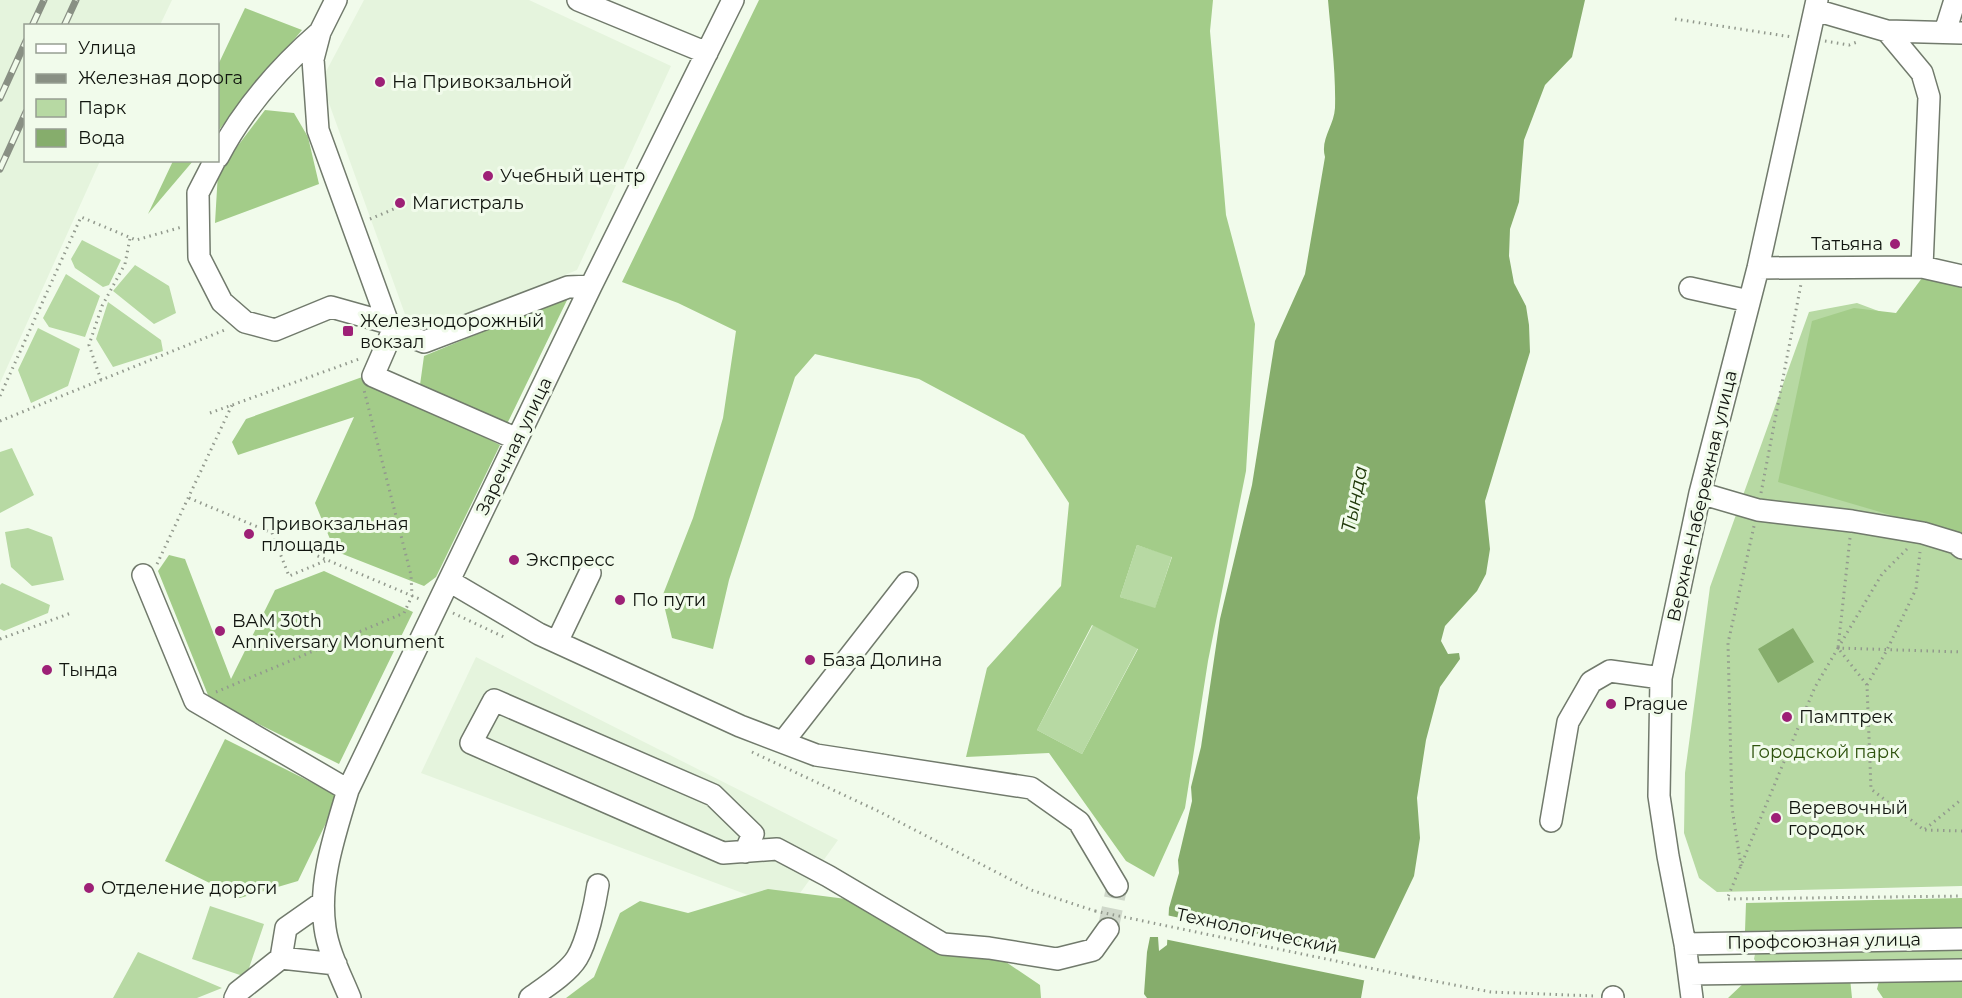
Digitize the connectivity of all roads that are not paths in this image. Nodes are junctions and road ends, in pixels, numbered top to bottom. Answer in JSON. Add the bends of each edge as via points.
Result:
{"nodes":[{"id":1,"x":336,"y":0,"type":"edge"},
{"id":2,"x":578,"y":0,"type":"edge"},
{"id":3,"x":733,"y":0,"type":"edge"},
{"id":4,"x":1955,"y":0,"type":"edge"},
{"id":5,"x":1816,"y":5,"type":"edge"},
{"id":6,"x":1887,"y":31,"type":"junction"},
{"id":7,"x":320,"y":32,"type":"junction"},
{"id":8,"x":1954,"y":32,"type":"edge"},
{"id":9,"x":707,"y":53,"type":"junction"},
{"id":10,"x":219,"y":155,"type":"edge"},
{"id":11,"x":215,"y":162,"type":"edge"},
{"id":12,"x":1922,"y":267,"type":"junction"},
{"id":13,"x":1758,"y":268,"type":"junction"},
{"id":14,"x":1962,"y":276,"type":"edge"},
{"id":15,"x":591,"y":286,"type":"junction"},
{"id":16,"x":1690,"y":288,"type":"dead end"},
{"id":17,"x":1749,"y":301,"type":"junction"},
{"id":18,"x":390,"y":326,"type":"junction"},
{"id":19,"x":517,"y":439,"type":"junction"},
{"id":20,"x":1700,"y":493,"type":"junction"},
{"id":21,"x":1962,"y":548,"type":"edge"},
{"id":22,"x":590,"y":573,"type":"dead end"},
{"id":23,"x":145,"y":580,"type":"road end"},
{"id":24,"x":449,"y":581,"type":"junction"},
{"id":25,"x":907,"y":584,"type":"dead end"},
{"id":26,"x":557,"y":642,"type":"junction"},
{"id":27,"x":1661,"y":678,"type":"junction"},
{"id":28,"x":783,"y":742,"type":"junction"},
{"id":29,"x":348,"y":790,"type":"junction"},
{"id":30,"x":1551,"y":821,"type":"dead end"},
{"id":31,"x":745,"y":852,"type":"junction"},
{"id":32,"x":598,"y":885,"type":"dead end"},
{"id":33,"x":1117,"y":886,"type":"tunnel mouth"},
{"id":34,"x":323,"y":902,"type":"junction"},
{"id":35,"x":1108,"y":929,"type":"tunnel mouth"},
{"id":36,"x":1962,"y":939,"type":"edge"},
{"id":37,"x":1742,"y":942,"type":"junction"},
{"id":38,"x":1685,"y":944,"type":"junction"},
{"id":39,"x":281,"y":958,"type":"junction"},
{"id":40,"x":336,"y":964,"type":"junction"},
{"id":41,"x":1962,"y":970,"type":"edge"},
{"id":42,"x":1742,"y":973,"type":"junction"},
{"id":43,"x":1689,"y":974,"type":"junction"},
{"id":44,"x":236,"y":998,"type":"edge"},
{"id":45,"x":350,"y":998,"type":"edge"},
{"id":46,"x":530,"y":998,"type":"edge"},
{"id":47,"x":1692,"y":998,"type":"edge"}],
"edges":[{"from":1,"to":7,"type":"street"},
{"from":2,"to":9,"type":"street"},
{"from":3,"to":9,"type":"street","name":"Заречная улица"},
{"from":4,"to":8,"type":"street"},
{"from":5,"to":6,"type":"street"},
{"from":5,"to":13,"type":"street","name":"Верхне-Набережная улица"},
{"from":6,"to":8,"type":"street"},
{"from":6,"to":12,"type":"street","via":[[1922,73],[1929,97]]},
{"from":7,"to":10,"type":"street","via":[[291,58],[231,130]]},
{"from":7,"to":18,"type":"street","via":[[313,59],[318,130]]},
{"from":9,"to":15,"type":"street","name":"Заречная улица"},
{"from":11,"to":18,"type":"street","via":[[198,193],[199,257],[222,302],[245,322],[275,330],[331,307]]},
{"from":12,"to":13,"type":"street"},
{"from":12,"to":14,"type":"street"},
{"from":13,"to":17,"type":"street","name":"Верхне-Набережная улица"},
{"from":15,"to":18,"type":"street","via":[[568,286],[424,342]]},
{"from":15,"to":19,"type":"street","name":"Заречная улица"},
{"from":16,"to":17,"type":"street"},
{"from":17,"to":20,"type":"street","name":"Верхне-Набережная улица"},
{"from":18,"to":19,"type":"street","via":[[373,376]]},
{"from":19,"to":24,"type":"street","name":"Заречная улица"},
{"from":20,"to":21,"type":"street","via":[[1758,510],[1923,533]]},
{"from":20,"to":27,"type":"street","name":"Верхне-Набережная улица"},
{"from":22,"to":26,"type":"street"},
{"from":23,"to":29,"type":"street","via":[[195,701]]},
{"from":24,"to":26,"type":"street"},
{"from":24,"to":29,"type":"street","name":"Заречная улица"},
{"from":25,"to":28,"type":"street"},
{"from":26,"to":28,"type":"street"},
{"from":27,"to":30,"type":"street","via":[[1610,671],[1591,682],[1568,722]]},
{"from":27,"to":38,"type":"street","name":"Верхне-Набережная улица","via":[[1659,796]]},
{"from":28,"to":33,"type":"street","via":[[816,755],[1031,788],[1079,822]]},
{"from":29,"to":34,"type":"street","name":"Заречная улица","via":[[332,847]]},
{"from":31,"to":31,"type":"street","via":[[723,853],[471,743],[494,700],[713,795],[753,834]]},
{"from":31,"to":35,"type":"street","via":[[777,849],[943,944],[1057,959],[1093,950]]},
{"from":32,"to":46,"type":"street","via":[[577,959]]},
{"from":34,"to":39,"type":"street","via":[[286,928]]},
{"from":34,"to":40,"type":"street","name":"Заречная улица","via":[[325,930]]},
{"from":36,"to":37,"type":"street","name":"Профсоюзная улица"},
{"from":37,"to":38,"type":"street","name":"Профсоюзная улица"},
{"from":37,"to":42,"type":"street"},
{"from":38,"to":43,"type":"street","name":"Верхне-Набережная улица"},
{"from":39,"to":40,"type":"street"},
{"from":39,"to":44,"type":"street","via":[[238,992]]},
{"from":40,"to":45,"type":"street","name":"Заречная улица"},
{"from":41,"to":42,"type":"street","name":"Профсоюзная улица"},
{"from":42,"to":43,"type":"street","name":"Профсоюзная улица"},
{"from":43,"to":47,"type":"street","name":"Верхне-Набережная улица"}]}
